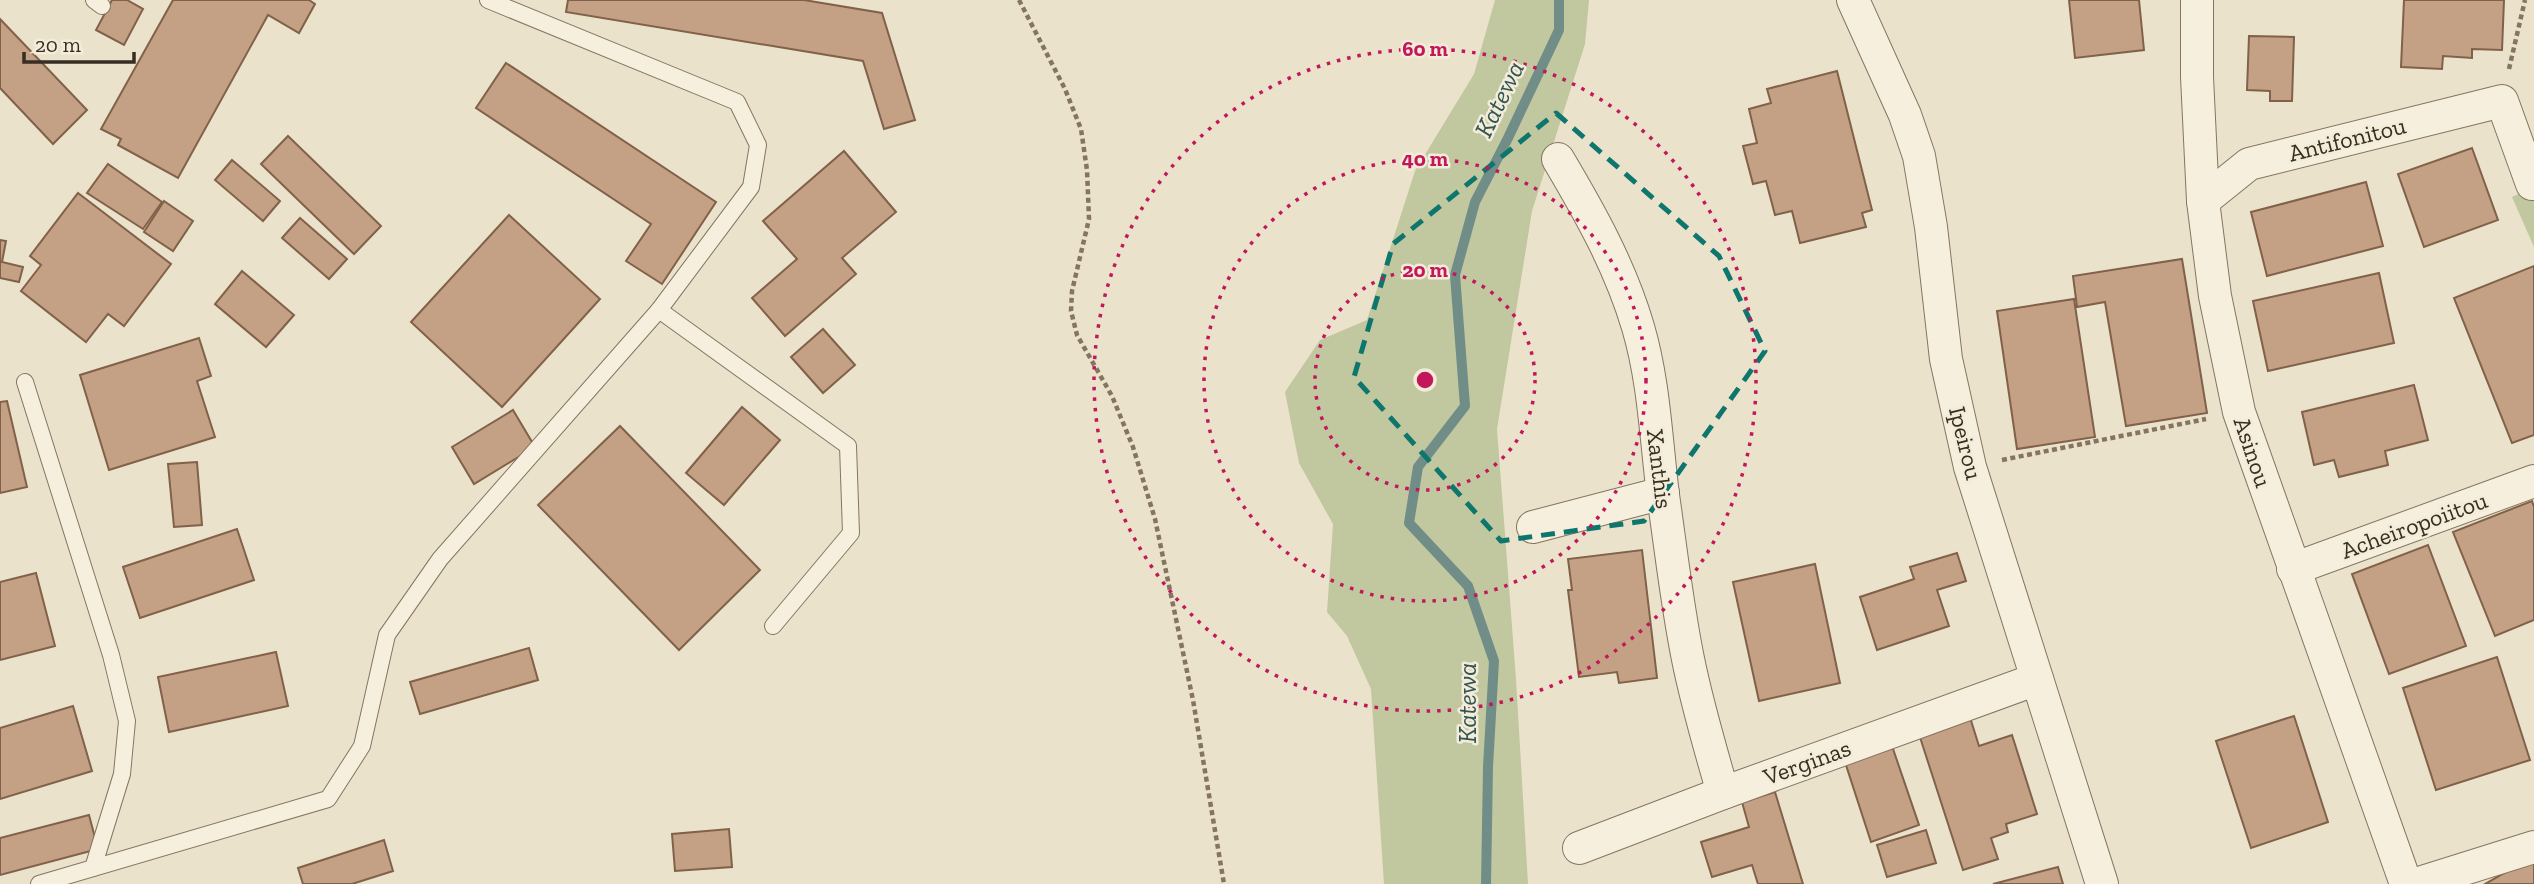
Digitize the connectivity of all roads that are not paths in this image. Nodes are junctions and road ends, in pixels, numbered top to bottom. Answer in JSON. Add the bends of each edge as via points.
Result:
{"nodes":[{"id":1,"x":488,"y":0,"type":"edge"},
{"id":2,"x":2197,"y":0,"type":"edge"},
{"id":3,"x":1858,"y":1,"type":"edge"},
{"id":4,"x":1558,"y":159,"type":"dead end"},
{"id":5,"x":2532,"y":184,"type":"dead end"},
{"id":6,"x":2203,"y":201,"type":"junction"},
{"id":7,"x":659,"y":310,"type":"junction"},
{"id":8,"x":25,"y":382,"type":"dead end"},
{"id":9,"x":2534,"y":481,"type":"edge"},
{"id":10,"x":1663,"y":493,"type":"junction"},
{"id":11,"x":1533,"y":527,"type":"dead end"},
{"id":12,"x":2293,"y":569,"type":"junction"},
{"id":13,"x":773,"y":626,"type":"dead end"},
{"id":14,"x":2036,"y":679,"type":"junction"},
{"id":15,"x":1723,"y":793,"type":"junction"},
{"id":16,"x":2534,"y":847,"type":"edge"},
{"id":17,"x":1578,"y":848,"type":"dead end"},
{"id":18,"x":93,"y":868,"type":"junction"},
{"id":19,"x":39,"y":884,"type":"edge"},
{"id":20,"x":2102,"y":884,"type":"edge"},
{"id":21,"x":2406,"y":884,"type":"edge"},
{"id":22,"x":2416,"y":884,"type":"edge"}],
"edges":[{"from":1,"to":7,"type":"lane","via":[[737,102],[758,145],[751,187]]},
{"from":2,"to":6,"type":"street","name":"Asinou"},
{"from":3,"to":14,"type":"street","name":"Ipeirou","via":[[1919,156],[1946,359],[1970,467]]},
{"from":4,"to":10,"type":"street","name":"Xanthis","via":[[1617,266],[1638,328],[1649,376]]},
{"from":5,"to":6,"type":"street","name":"Antifonitou","via":[[2502,101],[2249,164]]},
{"from":6,"to":12,"type":"street","name":"Asinou","via":[[2215,296],[2239,412]]},
{"from":7,"to":13,"type":"lane","via":[[848,446],[851,533]]},
{"from":7,"to":18,"type":"lane","via":[[440,559],[387,635],[362,746],[328,799]]},
{"from":8,"to":18,"type":"lane","via":[[111,655],[127,721],[122,774]]},
{"from":9,"to":12,"type":"street","name":"Acheiropoiitou"},
{"from":10,"to":11,"type":"street"},
{"from":10,"to":15,"type":"street","name":"Xanthis","via":[[1688,657]]},
{"from":12,"to":21,"type":"street","name":"Asinou"},
{"from":14,"to":15,"type":"street","name":"Verginas"},
{"from":14,"to":20,"type":"street","name":"Ipeirou"},
{"from":15,"to":17,"type":"street","name":"Verginas"},
{"from":16,"to":22,"type":"street"},
{"from":18,"to":19,"type":"lane"}]}
